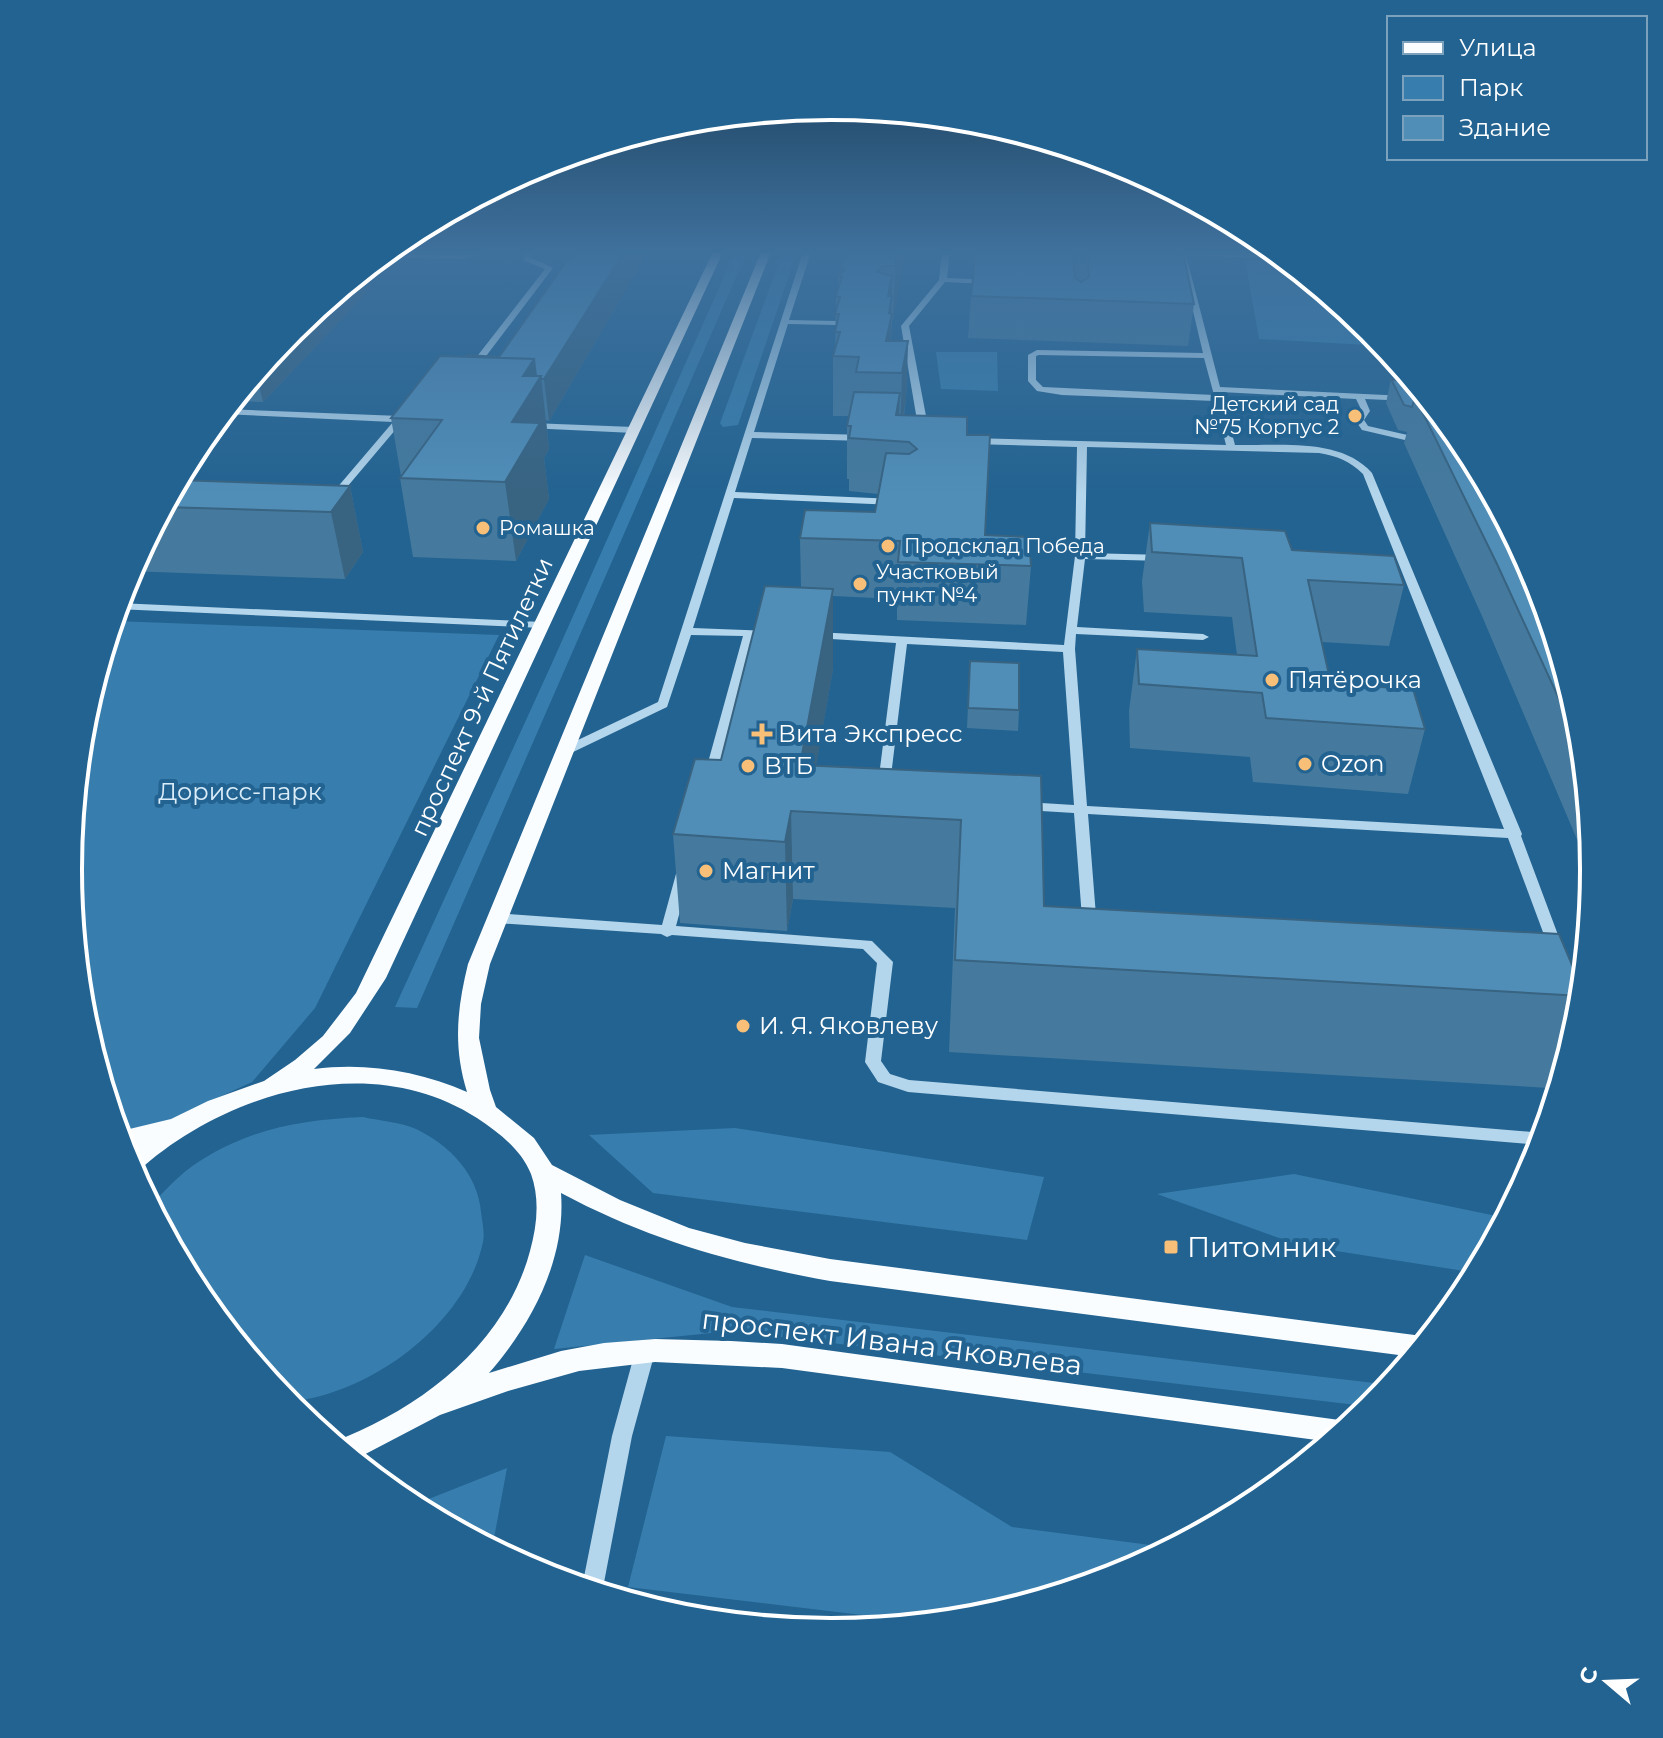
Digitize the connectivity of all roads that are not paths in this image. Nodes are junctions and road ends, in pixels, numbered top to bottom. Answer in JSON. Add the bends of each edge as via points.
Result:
{"nodes":[{"id":1,"x":499,"y":333,"type":"edge"},
{"id":2,"x":680,"y":333,"type":"edge"},
{"id":3,"x":733,"y":333,"type":"edge"},
{"id":4,"x":783,"y":333,"type":"edge"},
{"id":5,"x":906,"y":333,"type":"edge"},
{"id":6,"x":1201,"y":333,"type":"edge"},
{"id":7,"x":1207,"y":356,"type":"junction"},
{"id":8,"x":467,"y":374,"type":"edge"},
{"id":9,"x":1216,"y":393,"type":"junction"},
{"id":10,"x":1359,"y":396,"type":"junction"},
{"id":11,"x":1415,"y":399,"type":"edge"},
{"id":12,"x":237,"y":413,"type":"edge"},
{"id":13,"x":400,"y":419,"type":"junction"},
{"id":14,"x":416,"y":420,"type":"edge"},
{"id":15,"x":525,"y":426,"type":"edge"},
{"id":16,"x":634,"y":430,"type":"junction"},
{"id":17,"x":751,"y":435,"type":"junction"},
{"id":18,"x":883,"y":438,"type":"edge"},
{"id":19,"x":912,"y":439,"type":"edge"},
{"id":20,"x":926,"y":440,"type":"junction"},
{"id":21,"x":938,"y":440,"type":"edge"},
{"id":22,"x":964,"y":441,"type":"edge"},
{"id":23,"x":976,"y":441,"type":"junction"},
{"id":24,"x":1082,"y":443,"type":"junction"},
{"id":25,"x":1426,"y":443,"type":"edge"},
{"id":26,"x":1231,"y":447,"type":"junction"},
{"id":27,"x":976,"y":455,"type":"edge"},
{"id":28,"x":731,"y":495,"type":"junction"},
{"id":29,"x":907,"y":502,"type":"edge"},
{"id":30,"x":322,"y":511,"type":"edge"},
{"id":31,"x":1080,"y":556,"type":"junction"},
{"id":32,"x":1175,"y":559,"type":"edge"},
{"id":33,"x":1390,"y":566,"type":"edge"},
{"id":34,"x":1405,"y":566,"type":"junction"},
{"id":35,"x":130,"y":607,"type":"edge"},
{"id":36,"x":543,"y":625,"type":"junction"},
{"id":37,"x":1072,"y":630,"type":"junction"},
{"id":38,"x":687,"y":631,"type":"junction"},
{"id":39,"x":750,"y":633,"type":"junction"},
{"id":40,"x":780,"y":634,"type":"edge"},
{"id":41,"x":795,"y":635,"type":"edge"},
{"id":42,"x":1203,"y":637,"type":"dead end"},
{"id":43,"x":902,"y":639,"type":"junction"},
{"id":44,"x":1069,"y":649,"type":"junction"},
{"id":45,"x":565,"y":751,"type":"junction"},
{"id":46,"x":894,"y":792,"type":"edge"},
{"id":47,"x":705,"y":794,"type":"edge"},
{"id":48,"x":1007,"y":804,"type":"edge"},
{"id":49,"x":1080,"y":809,"type":"junction"},
{"id":50,"x":1515,"y":834,"type":"junction"},
{"id":51,"x":688,"y":855,"type":"edge"},
{"id":52,"x":495,"y":918,"type":"junction"},
{"id":53,"x":667,"y":932,"type":"junction"},
{"id":54,"x":1108,"y":935,"type":"edge"},
{"id":55,"x":1564,"y":970,"type":"edge"},
{"id":56,"x":269,"y":1089,"type":"junction"},
{"id":57,"x":485,"y":1110,"type":"junction"},
{"id":58,"x":187,"y":1122,"type":"junction"},
{"id":59,"x":132,"y":1137,"type":"edge"},
{"id":60,"x":1531,"y":1138,"type":"edge"},
{"id":61,"x":138,"y":1155,"type":"edge"},
{"id":62,"x":542,"y":1171,"type":"junction"},
{"id":63,"x":1410,"y":1344,"type":"edge"},
{"id":64,"x":645,"y":1352,"type":"junction"},
{"id":65,"x":438,"y":1403,"type":"junction"},
{"id":66,"x":1330,"y":1429,"type":"edge"},
{"id":67,"x":355,"y":1447,"type":"edge"},
{"id":68,"x":594,"y":1580,"type":"edge"}],
"edges":[{"from":1,"to":8,"type":"street"},
{"from":2,"to":16,"type":"main road","name":"проспект 9-й Пятилетки"},
{"from":3,"to":45,"type":"main road"},
{"from":4,"to":17,"type":"street"},
{"from":5,"to":20,"type":"street"},
{"from":6,"to":7,"type":"street"},
{"from":7,"to":9,"type":"street"},
{"from":7,"to":9,"type":"street","via":[[1037,352],[1032,355],[1032,381],[1040,389],[1062,392]]},
{"from":9,"to":10,"type":"street"},
{"from":9,"to":26,"type":"street"},
{"from":10,"to":11,"type":"street"},
{"from":10,"to":25,"type":"street","via":[[1366,411],[1359,420],[1365,428]]},
{"from":12,"to":13,"type":"street"},
{"from":13,"to":14,"type":"street"},
{"from":13,"to":30,"type":"street"},
{"from":15,"to":16,"type":"street"},
{"from":16,"to":36,"type":"main road","name":"проспект 9-й Пятилетки"},
{"from":17,"to":18,"type":"street"},
{"from":17,"to":28,"type":"street"},
{"from":19,"to":20,"type":"street"},
{"from":20,"to":21,"type":"street"},
{"from":22,"to":23,"type":"street"},
{"from":23,"to":24,"type":"street"},
{"from":23,"to":27,"type":"street"},
{"from":24,"to":26,"type":"street"},
{"from":24,"to":31,"type":"street"},
{"from":26,"to":34,"type":"street","via":[[1330,451],[1357,461],[1367,473]]},
{"from":28,"to":29,"type":"street"},
{"from":28,"to":38,"type":"street"},
{"from":31,"to":32,"type":"street"},
{"from":31,"to":37,"type":"street"},
{"from":33,"to":34,"type":"street"},
{"from":34,"to":50,"type":"street"},
{"from":35,"to":36,"type":"street"},
{"from":36,"to":56,"type":"main road","name":"проспект 9-й Пятилетки","via":[[359,1008],[322,1053]]},
{"from":37,"to":42,"type":"street"},
{"from":37,"to":44,"type":"street"},
{"from":38,"to":39,"type":"street"},
{"from":38,"to":45,"type":"street","via":[[663,704]]},
{"from":39,"to":40,"type":"street"},
{"from":39,"to":47,"type":"street"},
{"from":41,"to":43,"type":"street"},
{"from":43,"to":44,"type":"street"},
{"from":43,"to":46,"type":"street","via":[[885,776]]},
{"from":44,"to":49,"type":"street"},
{"from":45,"to":52,"type":"main road"},
{"from":48,"to":49,"type":"street"},
{"from":49,"to":50,"type":"street"},
{"from":49,"to":54,"type":"street","via":[[1089,918]]},
{"from":50,"to":55,"type":"street"},
{"from":51,"to":53,"type":"street"},
{"from":52,"to":53,"type":"street"},
{"from":52,"to":57,"type":"main road","via":[[468,1003],[466,1038],[470,1072]]},
{"from":53,"to":60,"type":"street","via":[[867,944],[885,962],[873,1062],[884,1078],[908,1086]]},
{"from":56,"to":57,"type":"main road","via":[[319,1077],[362,1076],[411,1082]]},
{"from":56,"to":58,"type":"main road"},
{"from":57,"to":62,"type":"main road","via":[[519,1138]]},
{"from":58,"to":59,"type":"main road"},
{"from":58,"to":61,"type":"main road"},
{"from":62,"to":63,"type":"main road","via":[[661,1229],[733,1251],[846,1272]]},
{"from":62,"to":65,"type":"main road","via":[[547,1237],[537,1274],[517,1315],[484,1359]]},
{"from":64,"to":65,"type":"main road","name":"проспект Ивана Яковлева","via":[[516,1375]]},
{"from":64,"to":66,"type":"main road","name":"проспект Ивана Яковлева","via":[[782,1356]]},
{"from":64,"to":68,"type":"street","via":[[622,1436]]},
{"from":65,"to":67,"type":"main road"}]}
